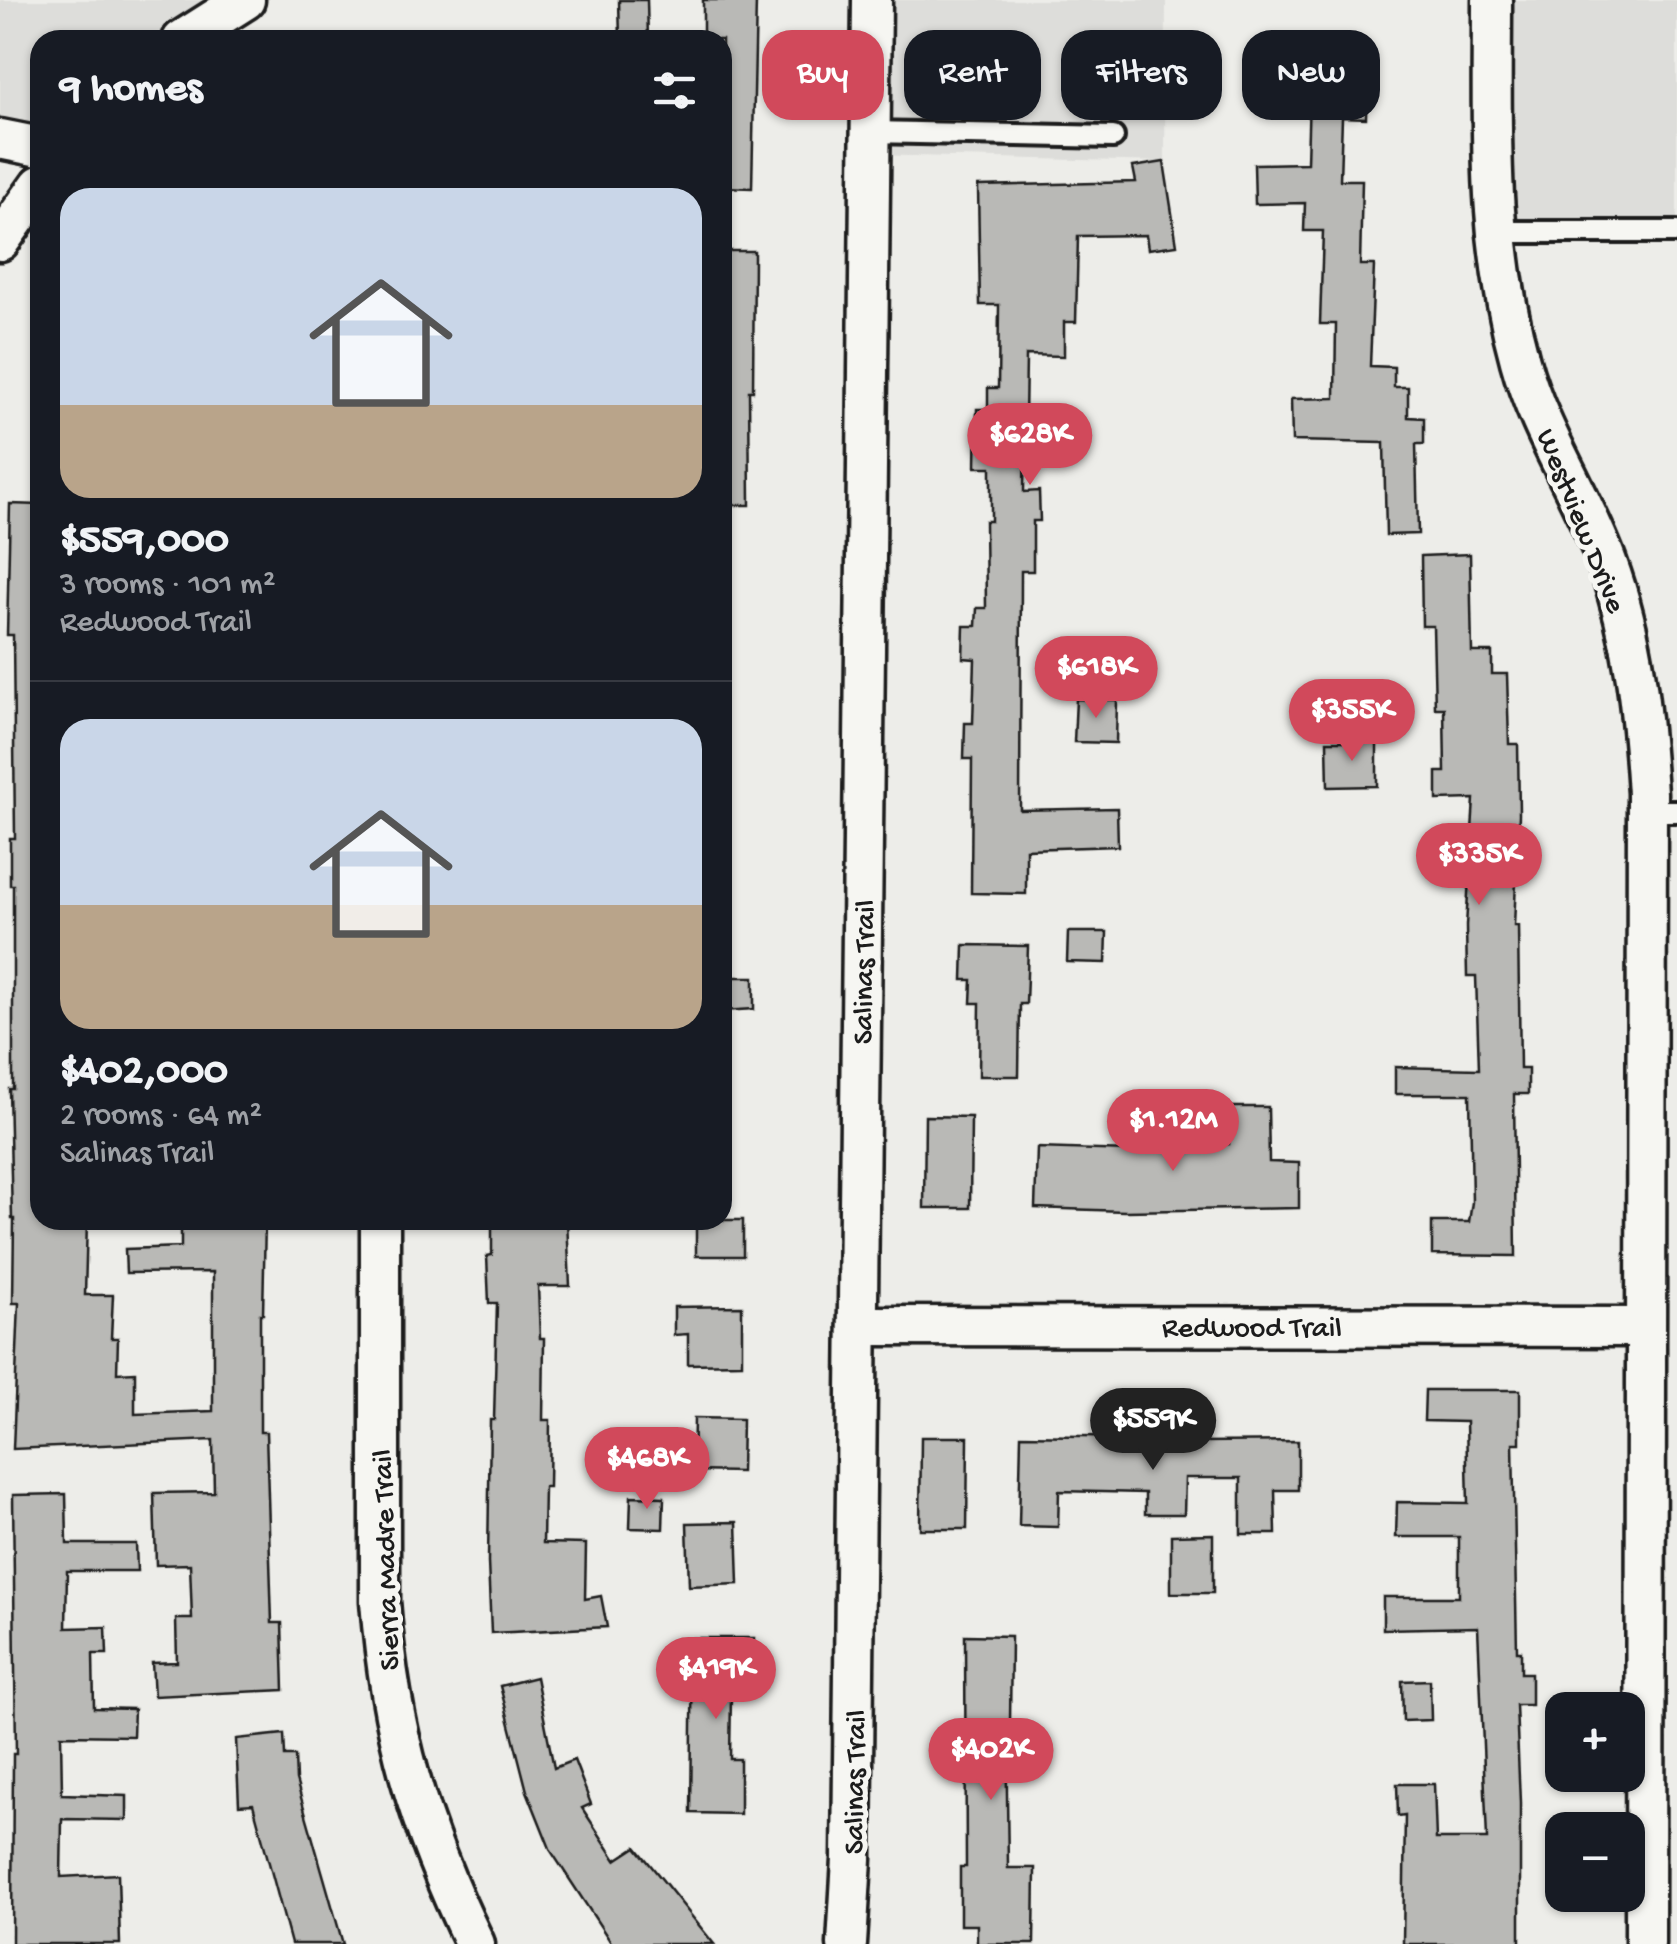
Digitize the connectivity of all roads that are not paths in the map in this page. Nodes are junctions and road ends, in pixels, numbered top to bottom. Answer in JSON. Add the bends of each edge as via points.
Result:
{"nodes":[{"id":1,"x":245,"y":0,"type":"edge"},
{"id":2,"x":872,"y":0,"type":"edge"},
{"id":3,"x":1492,"y":0,"type":"edge"},
{"id":4,"x":198,"y":30,"type":"edge"},
{"id":5,"x":870,"y":132,"type":"junction"},
{"id":6,"x":1112,"y":137,"type":"dead end"},
{"id":7,"x":0,"y":139,"type":"edge"},
{"id":8,"x":30,"y":145,"type":"edge"},
{"id":9,"x":30,"y":199,"type":"edge"},
{"id":10,"x":1494,"y":232,"type":"junction"},
{"id":11,"x":1677,"y":232,"type":"edge"},
{"id":12,"x":0,"y":242,"type":"edge"},
{"id":13,"x":1662,"y":811,"type":"edge"},
{"id":14,"x":380,"y":1230,"type":"edge"},
{"id":15,"x":858,"y":1326,"type":"junction"},
{"id":16,"x":1645,"y":1327,"type":"junction"},
{"id":17,"x":476,"y":1944,"type":"edge"},
{"id":18,"x":847,"y":1944,"type":"edge"},
{"id":19,"x":1645,"y":1944,"type":"edge"}],
"edges":[{"from":1,"to":4,"type":"street"},
{"from":2,"to":5,"type":"street","name":"Salinas Trail"},
{"from":3,"to":10,"type":"street","name":"Westview Drive"},
{"from":5,"to":6,"type":"lane"},
{"from":5,"to":15,"type":"street","name":"Salinas Trail"},
{"from":7,"to":8,"type":"street"},
{"from":9,"to":12,"type":"street"},
{"from":10,"to":11,"type":"lane"},
{"from":10,"to":13,"type":"street","name":"Westview Drive","via":[[1521,366],[1602,549],[1628,628]]},
{"from":13,"to":16,"type":"street","name":"Westview Drive"},
{"from":14,"to":17,"type":"street","name":"Sierra Madre Trail","via":[[385,1662],[418,1811]]},
{"from":15,"to":16,"type":"street","name":"Redwood Trail"},
{"from":15,"to":18,"type":"street","name":"Salinas Trail"},
{"from":16,"to":19,"type":"street","name":"Westview Drive"}]}
